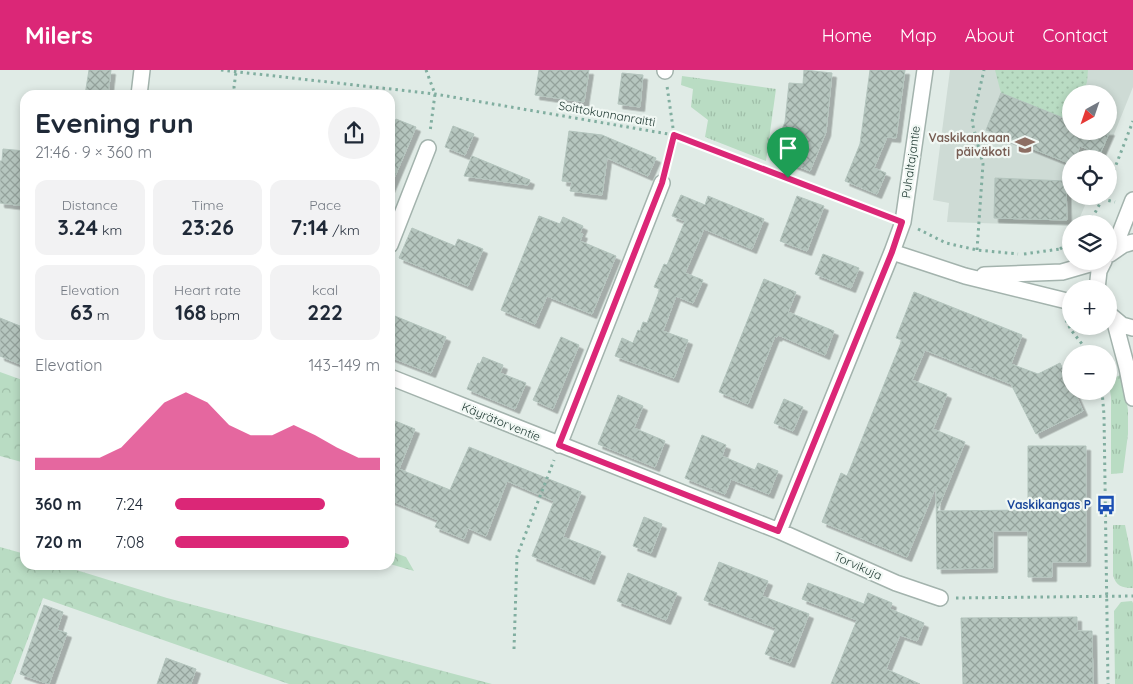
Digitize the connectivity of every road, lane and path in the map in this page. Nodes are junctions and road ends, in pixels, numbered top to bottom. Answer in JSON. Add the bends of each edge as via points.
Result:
{"nodes":[{"id":1,"x":142,"y":70,"type":"edge"},
{"id":2,"x":221,"y":70,"type":"edge"},
{"id":3,"x":426,"y":70,"type":"edge"},
{"id":4,"x":665,"y":70,"type":"edge"},
{"id":5,"x":925,"y":70,"type":"edge"},
{"id":6,"x":984,"y":70,"type":"edge"},
{"id":7,"x":236,"y":72,"type":"junction"},
{"id":8,"x":140,"y":90,"type":"edge"},
{"id":9,"x":234,"y":90,"type":"edge"},
{"id":10,"x":435,"y":94,"type":"junction"},
{"id":11,"x":1133,"y":121,"type":"edge"},
{"id":12,"x":674,"y":135,"type":"junction"},
{"id":13,"x":428,"y":148,"type":"joint"},
{"id":14,"x":1117,"y":162,"type":"edge"},
{"id":15,"x":662,"y":183,"type":"joint"},
{"id":16,"x":1133,"y":200,"type":"edge"},
{"id":17,"x":902,"y":222,"type":"junction"},
{"id":18,"x":395,"y":231,"type":"edge"},
{"id":19,"x":1117,"y":237,"type":"edge"},
{"id":20,"x":1133,"y":242,"type":"edge"},
{"id":21,"x":1060,"y":249,"type":"dead end"},
{"id":22,"x":977,"y":250,"type":"junction"},
{"id":23,"x":1117,"y":250,"type":"edge"},
{"id":24,"x":892,"y":252,"type":"junction"},
{"id":25,"x":1069,"y":270,"type":"edge"},
{"id":26,"x":965,"y":276,"type":"junction"},
{"id":27,"x":1062,"y":300,"type":"edge"},
{"id":28,"x":1117,"y":321,"type":"edge"},
{"id":29,"x":1133,"y":328,"type":"edge"},
{"id":30,"x":1117,"y":335,"type":"edge"},
{"id":31,"x":395,"y":379,"type":"edge"},
{"id":32,"x":1133,"y":398,"type":"edge"},
{"id":33,"x":1103,"y":400,"type":"edge"},
{"id":34,"x":559,"y":445,"type":"junction"},
{"id":35,"x":778,"y":531,"type":"junction"},
{"id":36,"x":1133,"y":596,"type":"edge"},
{"id":37,"x":940,"y":598,"type":"joint"},
{"id":38,"x":1107,"y":598,"type":"junction"},
{"id":39,"x":514,"y":649,"type":"dead end"},
{"id":40,"x":1108,"y":684,"type":"edge"}],
"edges":[{"from":1,"to":8,"type":"street"},
{"from":2,"to":7,"type":"path","name":"Soittokunnanraitti"},
{"from":3,"to":10,"type":"path"},
{"from":4,"to":12,"type":"path"},
{"from":5,"to":17,"type":"street","name":"Puhaltajantie"},
{"from":6,"to":22,"type":"path","via":[[972,122],[983,164]]},
{"from":7,"to":9,"type":"path"},
{"from":7,"to":10,"type":"path","name":"Soittokunnanraitti"},
{"from":10,"to":12,"type":"path","name":"Soittokunnanraitti"},
{"from":10,"to":13,"type":"path"},
{"from":11,"to":14,"type":"path"},
{"from":12,"to":15,"type":"path"},
{"from":12,"to":17,"type":"path","name":"Soittokunnanraitti"},
{"from":13,"to":18,"type":"street"},
{"from":15,"to":34,"type":"street"},
{"from":16,"to":19,"type":"street"},
{"from":17,"to":22,"type":"path","name":"Soittokunnanraitti","via":[[946,242]]},
{"from":17,"to":24,"type":"street","name":"Puhaltajantie"},
{"from":20,"to":23,"type":"street"},
{"from":21,"to":22,"type":"path","name":"Soittokunnanraitti","via":[[1020,254]]},
{"from":24,"to":26,"type":"street"},
{"from":24,"to":35,"type":"street"},
{"from":25,"to":26,"type":"street"},
{"from":26,"to":27,"type":"street"},
{"from":28,"to":29,"type":"street"},
{"from":30,"to":32,"type":"street"},
{"from":31,"to":34,"type":"street","name":"Käyrätorventie"},
{"from":33,"to":38,"type":"path"},
{"from":34,"to":35,"type":"street","name":"Käyrätorventie"},
{"from":34,"to":39,"type":"path","via":[[517,556]]},
{"from":35,"to":37,"type":"street","name":"Torvikuja","via":[[896,583]]},
{"from":36,"to":38,"type":"path"},
{"from":37,"to":38,"type":"path"},
{"from":38,"to":40,"type":"path"}]}
